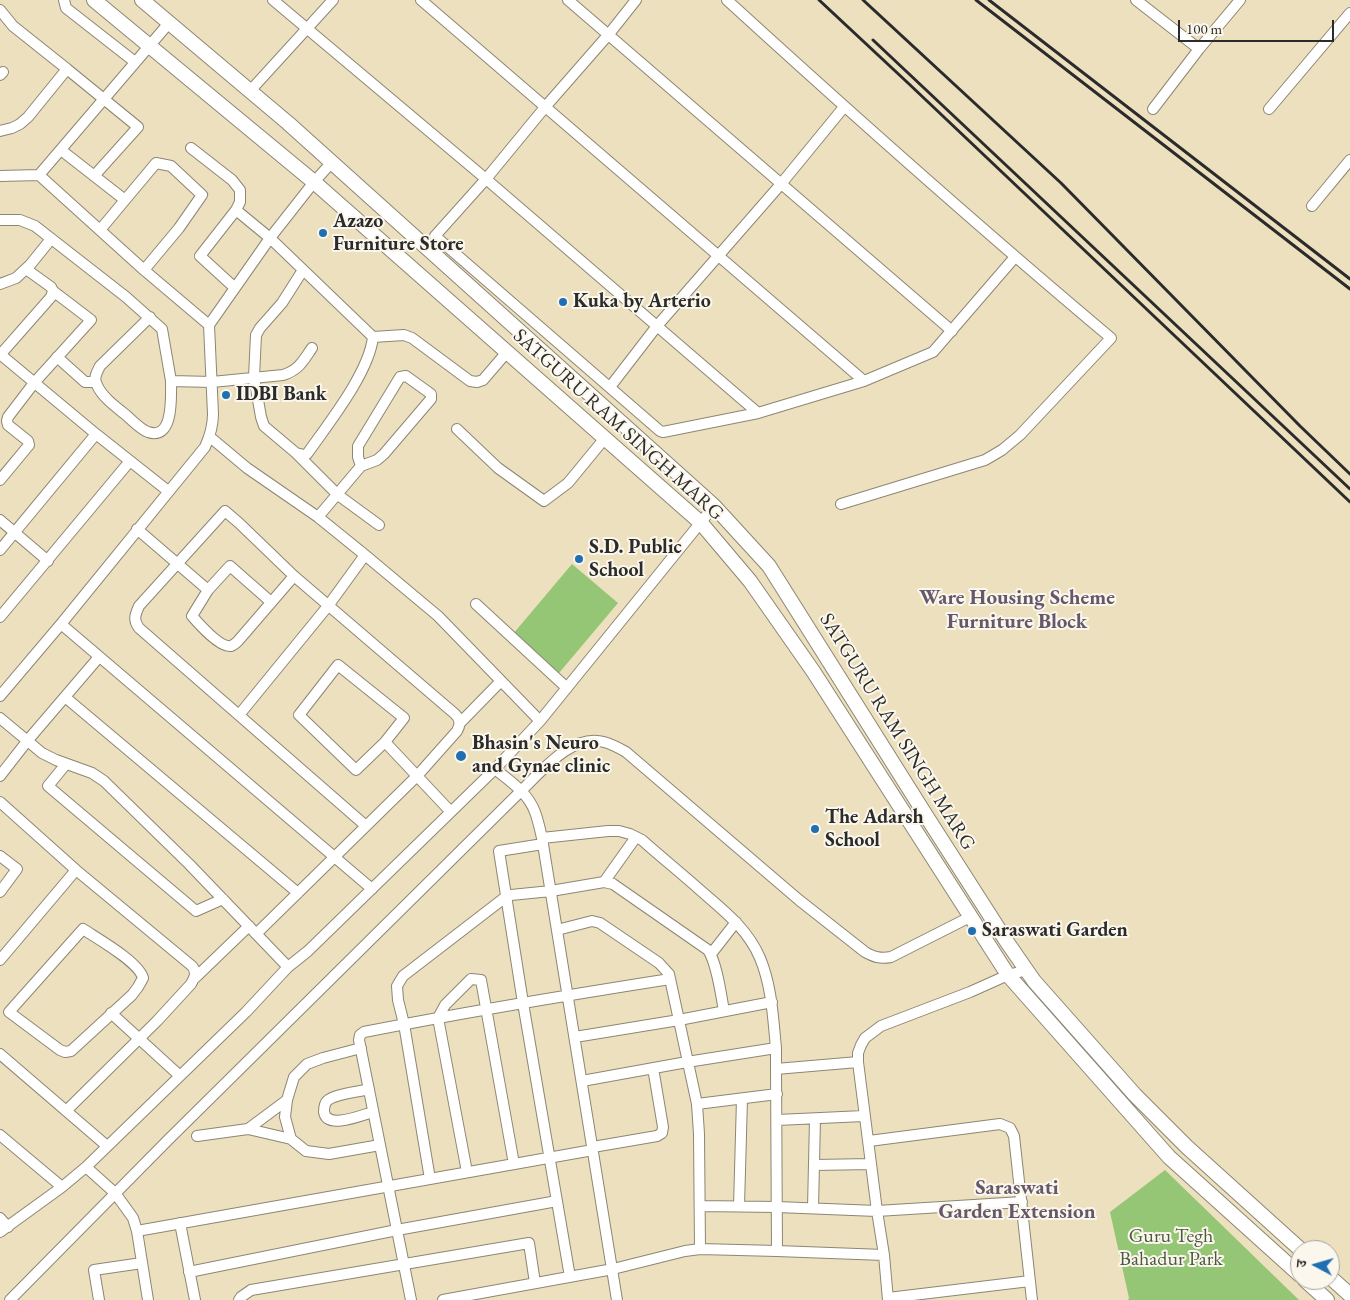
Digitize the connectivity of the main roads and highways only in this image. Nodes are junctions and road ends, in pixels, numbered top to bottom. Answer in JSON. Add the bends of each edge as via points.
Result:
{"nodes":[{"id":1,"x":94,"y":0,"type":"edge"},
{"id":2,"x":142,"y":0,"type":"edge"},
{"id":3,"x":1290,"y":1241,"type":"edge"},
{"id":4,"x":1290,"y":1266,"type":"edge"},
{"id":5,"x":1340,"y":1286,"type":"edge"},
{"id":6,"x":1316,"y":1290,"type":"edge"},
{"id":7,"x":1350,"y":1295,"type":"edge"},
{"id":8,"x":1327,"y":1300,"type":"edge"}],
"edges":[{"from":1,"to":4,"type":"main road","name":"SATGURU RAM SINGH MARG","via":[[314,182],[702,523],[750,581],[813,671],[1008,976],[1169,1156]]},
{"from":2,"to":3,"type":"main road","name":"SATGURU RAM SINGH MARG","via":[[288,123],[714,506],[768,566],[1034,981],[1135,1095]]},
{"from":5,"to":7,"type":"main road"},
{"from":6,"to":8,"type":"main road"}]}
